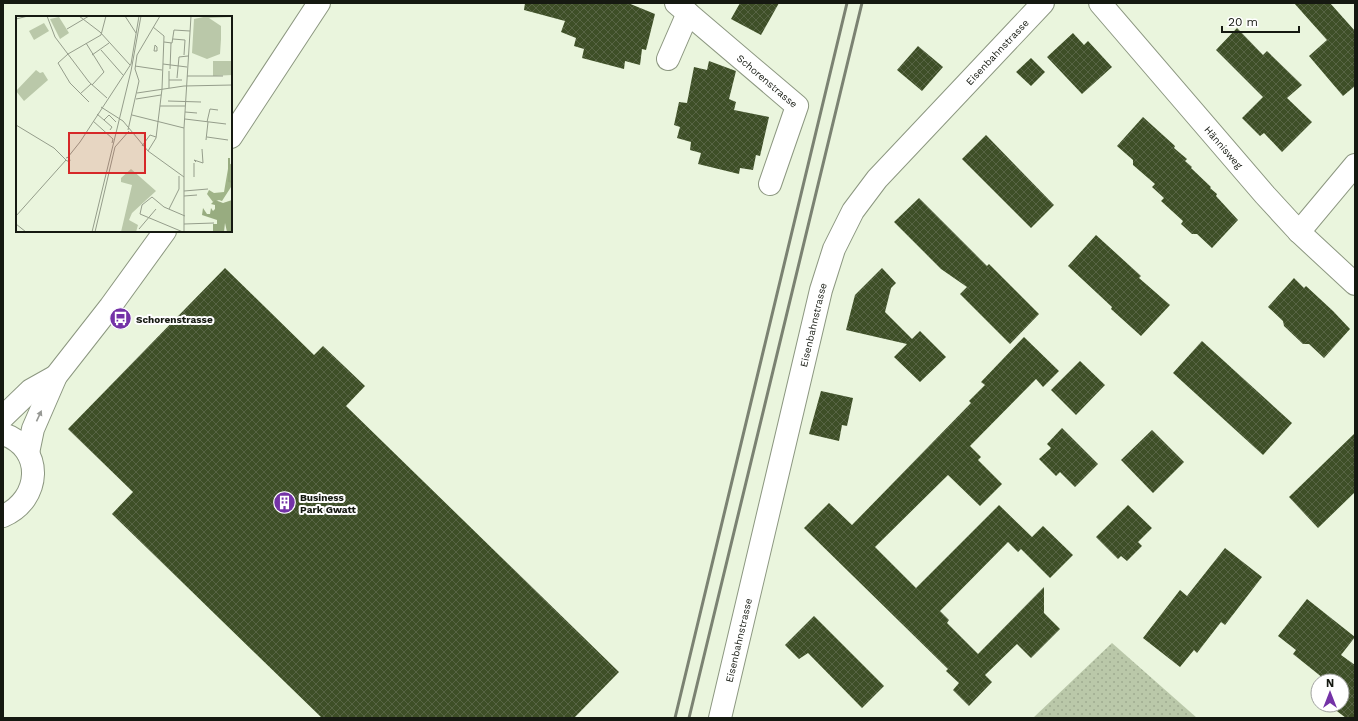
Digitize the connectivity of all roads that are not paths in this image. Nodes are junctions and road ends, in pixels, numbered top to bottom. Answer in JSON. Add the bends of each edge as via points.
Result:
{"nodes":[{"id":1,"x":319,"y":3,"type":"edge"},
{"id":2,"x":1043,"y":3,"type":"edge"},
{"id":3,"x":1100,"y":3,"type":"edge"},
{"id":4,"x":682,"y":8,"type":"edge"},
{"id":5,"x":668,"y":59,"type":"dead end"},
{"id":6,"x":232,"y":134,"type":"edge"},
{"id":7,"x":1355,"y":165,"type":"edge"},
{"id":8,"x":770,"y":184,"type":"dead end"},
{"id":9,"x":164,"y":232,"type":"edge"},
{"id":10,"x":1300,"y":232,"type":"junction"},
{"id":11,"x":1355,"y":284,"type":"edge"},
{"id":12,"x":56,"y":376,"type":"junction"},
{"id":13,"x":3,"y":417,"type":"edge"},
{"id":14,"x":3,"y":434,"type":"edge"},
{"id":15,"x":28,"y":453,"type":"junction"},
{"id":16,"x":3,"y":516,"type":"edge"},
{"id":17,"x":720,"y":718,"type":"edge"}],
"edges":[{"from":1,"to":6,"type":"street"},
{"from":2,"to":17,"type":"street","name":"Eisenbahnstrasse","via":[[876,179],[853,211],[834,249],[819,298]]},
{"from":3,"to":10,"type":"street","name":"Hännisweg"},
{"from":4,"to":5,"type":"street"},
{"from":4,"to":8,"type":"street","name":"Schorenstrasse","via":[[797,106]]},
{"from":7,"to":10,"type":"street"},
{"from":9,"to":12,"type":"street"},
{"from":10,"to":11,"type":"street","name":"Hännisweg"},
{"from":12,"to":13,"type":"street","via":[[31,390]]},
{"from":15,"to":12,"type":"street","one_way":true,"via":[[34,429]]},
{"from":14,"to":15,"type":"street","via":[[14,439]]},
{"from":15,"to":16,"type":"street","via":[[33,469],[31,489],[16,509]]}]}
